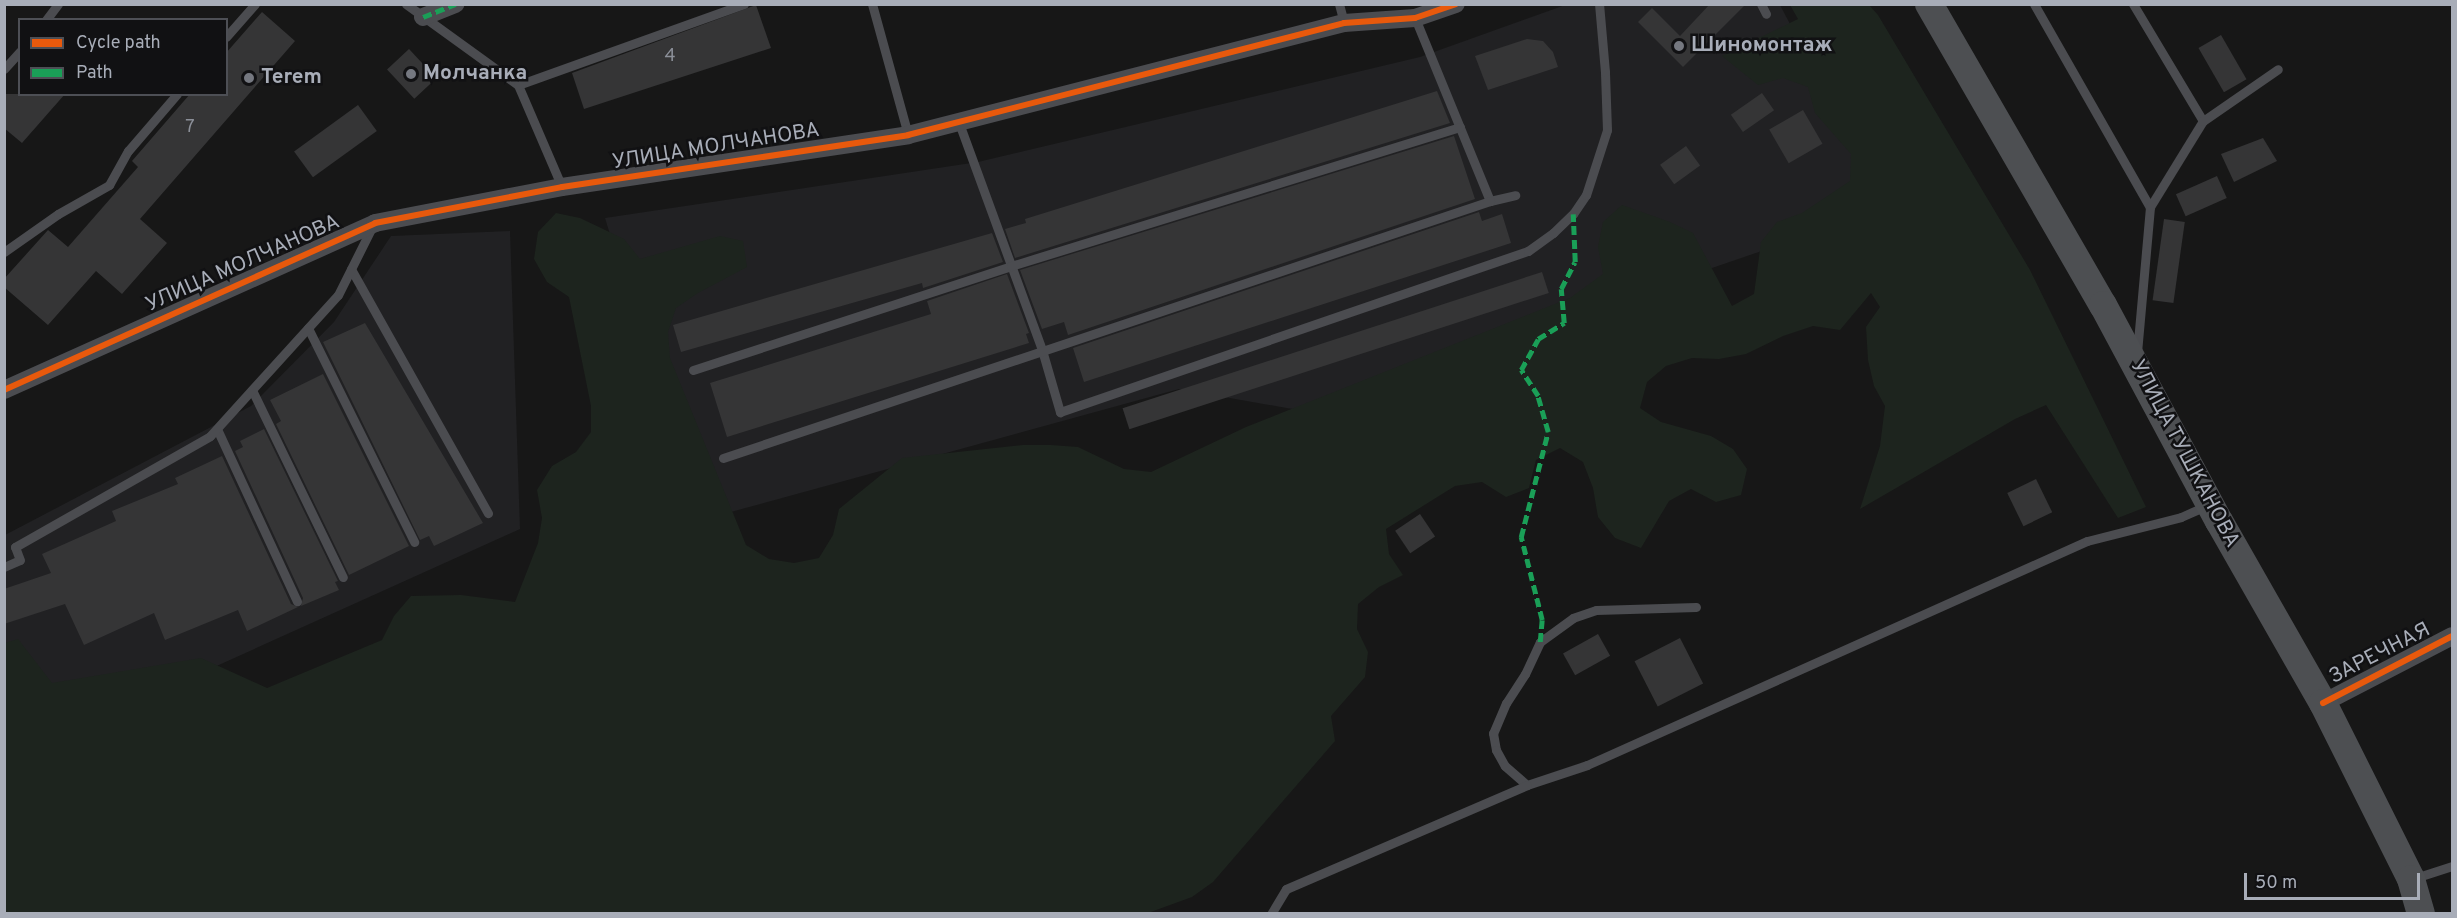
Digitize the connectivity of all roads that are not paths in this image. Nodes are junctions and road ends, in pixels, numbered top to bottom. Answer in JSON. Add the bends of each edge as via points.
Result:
{"nodes":[{"id":1,"x":58,"y":4,"type":"edge"},
{"id":2,"x":255,"y":4,"type":"edge"},
{"id":3,"x":406,"y":4,"type":"edge"},
{"id":4,"x":455,"y":4,"type":"edge"},
{"id":5,"x":744,"y":4,"type":"edge"},
{"id":6,"x":872,"y":4,"type":"edge"},
{"id":7,"x":1339,"y":4,"type":"edge"},
{"id":8,"x":1456,"y":4,"type":"edge"},
{"id":9,"x":1761,"y":4,"type":"edge"},
{"id":10,"x":1929,"y":4,"type":"edge"},
{"id":11,"x":2034,"y":4,"type":"edge"},
{"id":12,"x":2133,"y":4,"type":"edge"},
{"id":13,"x":1600,"y":5,"type":"edge"},
{"id":14,"x":1766,"y":14,"type":"dead end"},
{"id":15,"x":423,"y":17,"type":"junction"},
{"id":16,"x":48,"y":18,"type":"edge"},
{"id":17,"x":1415,"y":18,"type":"junction"},
{"id":18,"x":1344,"y":23,"type":"junction"},
{"id":19,"x":228,"y":35,"type":"edge"},
{"id":20,"x":18,"y":53,"type":"edge"},
{"id":21,"x":4,"y":69,"type":"edge"},
{"id":22,"x":2278,"y":69,"type":"dead end"},
{"id":23,"x":518,"y":85,"type":"junction"},
{"id":24,"x":175,"y":96,"type":"edge"},
{"id":25,"x":2203,"y":121,"type":"junction"},
{"id":26,"x":959,"y":123,"type":"junction"},
{"id":27,"x":1460,"y":127,"type":"junction"},
{"id":28,"x":908,"y":135,"type":"junction"},
{"id":29,"x":562,"y":187,"type":"junction"},
{"id":30,"x":1515,"y":195,"type":"dead end"},
{"id":31,"x":1490,"y":201,"type":"junction"},
{"id":32,"x":2150,"y":207,"type":"junction"},
{"id":33,"x":375,"y":223,"type":"junction"},
{"id":34,"x":4,"y":252,"type":"edge"},
{"id":35,"x":1011,"y":266,"type":"junction"},
{"id":36,"x":351,"y":270,"type":"junction"},
{"id":37,"x":308,"y":328,"type":"junction"},
{"id":38,"x":1041,"y":350,"type":"junction"},
{"id":39,"x":2136,"y":365,"type":"junction"},
{"id":40,"x":693,"y":370,"type":"dead end"},
{"id":41,"x":4,"y":390,"type":"edge"},
{"id":42,"x":252,"y":390,"type":"junction"},
{"id":43,"x":217,"y":429,"type":"junction"},
{"id":44,"x":723,"y":458,"type":"dead end"},
{"id":45,"x":2210,"y":504,"type":"junction"},
{"id":46,"x":488,"y":513,"type":"dead end"},
{"id":47,"x":414,"y":542,"type":"dead end"},
{"id":48,"x":4,"y":567,"type":"edge"},
{"id":49,"x":343,"y":577,"type":"dead end"},
{"id":50,"x":297,"y":601,"type":"dead end"},
{"id":51,"x":1696,"y":607,"type":"dead end"},
{"id":52,"x":2452,"y":636,"type":"edge"},
{"id":53,"x":2323,"y":702,"type":"junction"},
{"id":54,"x":1527,"y":785,"type":"junction"},
{"id":55,"x":2452,"y":866,"type":"edge"},
{"id":56,"x":2410,"y":879,"type":"junction"},
{"id":57,"x":1270,"y":914,"type":"edge"},
{"id":58,"x":2421,"y":914,"type":"edge"}],
"edges":[{"from":1,"to":16,"type":"lane"},
{"from":2,"to":19,"type":"lane"},
{"from":3,"to":15,"type":"lane"},
{"from":4,"to":15,"type":"street"},
{"from":5,"to":23,"type":"lane"},
{"from":6,"to":28,"type":"lane"},
{"from":7,"to":18,"type":"lane"},
{"from":8,"to":17,"type":"street","name":"УЛИЦА МОЛЧАНОВА"},
{"from":9,"to":14,"type":"lane"},
{"from":10,"to":39,"type":"main road","name":"УЛИЦА ТУШКАНОВА"},
{"from":11,"to":32,"type":"lane"},
{"from":12,"to":25,"type":"lane"},
{"from":13,"to":38,"type":"lane","via":[[1606,130],[1593,179],[1573,214],[1528,251],[1060,412]]},
{"from":15,"to":23,"type":"lane"},
{"from":17,"to":18,"type":"street","name":"УЛИЦА МОЛЧАНОВА"},
{"from":17,"to":27,"type":"lane"},
{"from":18,"to":26,"type":"street","name":"УЛИЦА МОЛЧАНОВА"},
{"from":20,"to":21,"type":"lane"},
{"from":22,"to":25,"type":"lane"},
{"from":23,"to":29,"type":"lane"},
{"from":24,"to":34,"type":"lane","via":[[128,151],[109,185]]},
{"from":25,"to":32,"type":"lane"},
{"from":26,"to":28,"type":"street","name":"УЛИЦА МОЛЧАНОВА"},
{"from":26,"to":35,"type":"lane"},
{"from":27,"to":31,"type":"lane"},
{"from":27,"to":35,"type":"lane"},
{"from":28,"to":29,"type":"street","name":"УЛИЦА МОЛЧАНОВА"},
{"from":29,"to":33,"type":"street","name":"УЛИЦА МОЛЧАНОВА"},
{"from":30,"to":31,"type":"lane"},
{"from":31,"to":38,"type":"lane"},
{"from":32,"to":39,"type":"lane"},
{"from":33,"to":36,"type":"lane"},
{"from":33,"to":41,"type":"street","name":"УЛИЦА МОЛЧАНОВА"},
{"from":35,"to":38,"type":"lane"},
{"from":35,"to":40,"type":"lane"},
{"from":36,"to":37,"type":"lane","via":[[338,296]]},
{"from":36,"to":46,"type":"lane"},
{"from":37,"to":42,"type":"lane"},
{"from":37,"to":47,"type":"lane"},
{"from":38,"to":44,"type":"lane"},
{"from":39,"to":45,"type":"main road","name":"УЛИЦА ТУШКАНОВА"},
{"from":42,"to":43,"type":"lane"},
{"from":42,"to":49,"type":"lane"},
{"from":43,"to":48,"type":"lane","via":[[15,547],[20,560]]},
{"from":43,"to":50,"type":"lane"},
{"from":45,"to":53,"type":"main road","name":"УЛИЦА ТУШКАНОВА"},
{"from":45,"to":54,"type":"lane","via":[[2181,517],[2087,541],[1587,765]]},
{"from":51,"to":54,"type":"lane","via":[[1596,610],[1573,618],[1540,642],[1493,734],[1505,766]]},
{"from":52,"to":53,"type":"street","name":"ЗАРЕЧНАЯ"},
{"from":53,"to":56,"type":"main road","name":"УЛИЦА ТУШКАНОВА"},
{"from":54,"to":57,"type":"lane","via":[[1287,889]]},
{"from":55,"to":56,"type":"lane"},
{"from":56,"to":58,"type":"main road","name":"УЛИЦА ТУШКАНОВА"}]}
